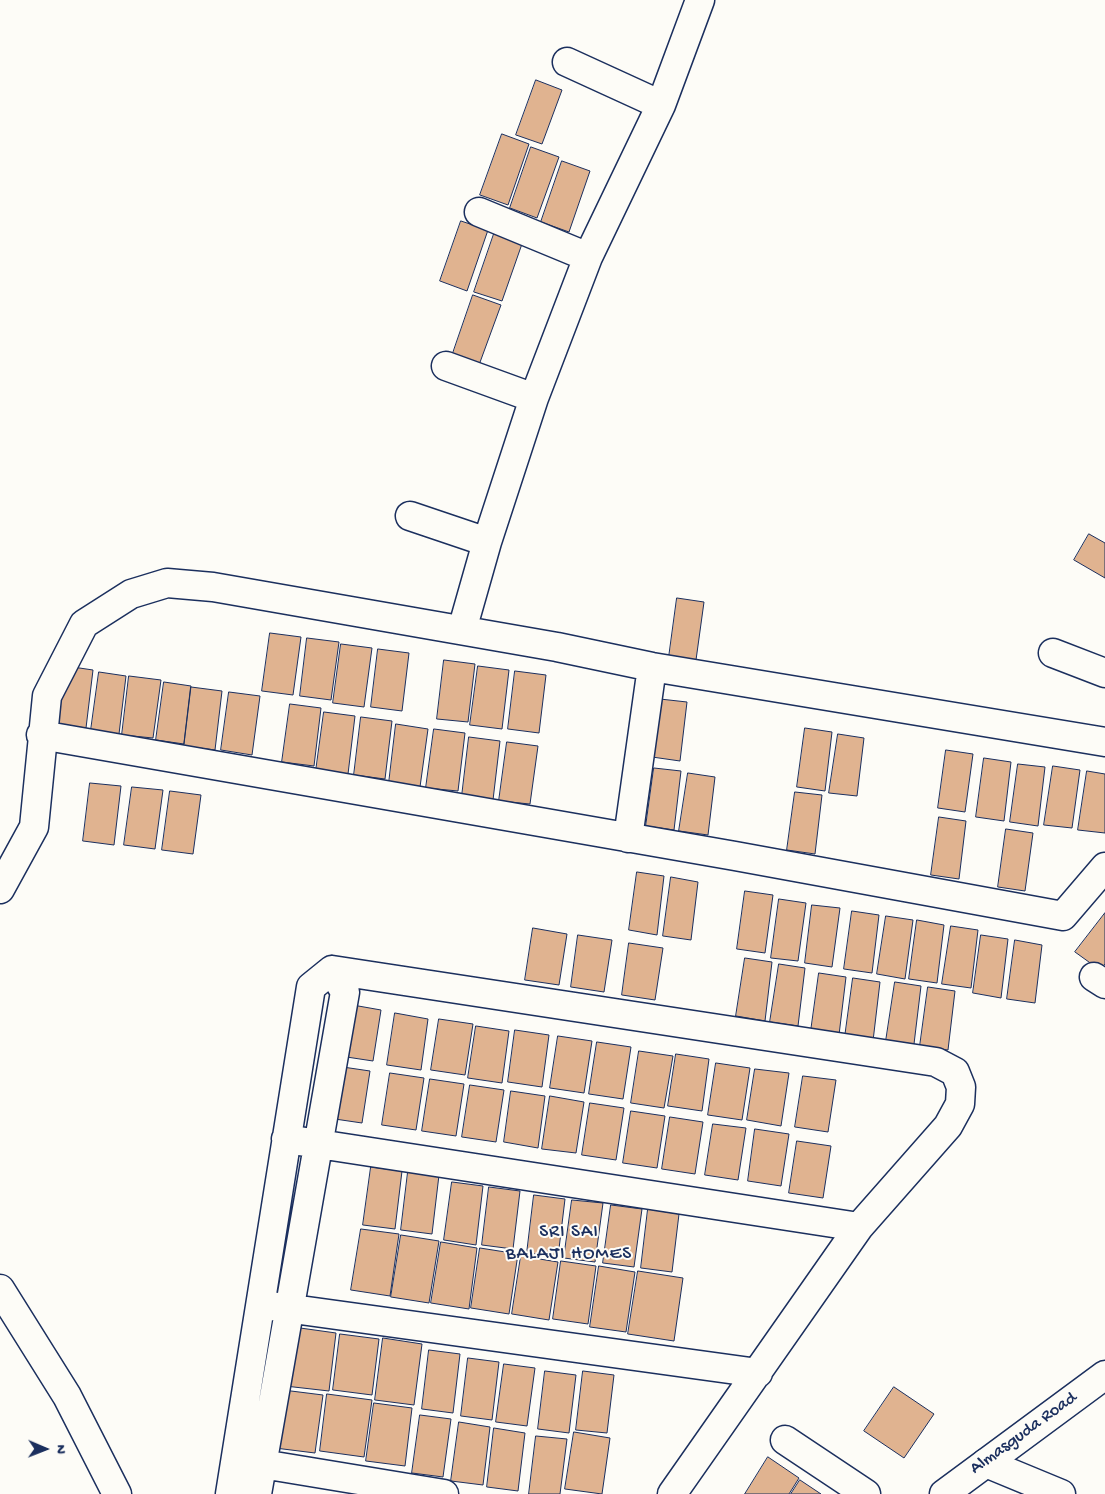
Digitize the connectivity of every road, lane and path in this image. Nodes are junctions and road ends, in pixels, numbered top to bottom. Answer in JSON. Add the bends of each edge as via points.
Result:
{"nodes":[{"id":1,"x":700,"y":0,"type":"edge"},
{"id":2,"x":567,"y":62,"type":"dead end"},
{"id":3,"x":661,"y":105,"type":"junction"},
{"id":4,"x":478,"y":212,"type":"dead end"},
{"id":5,"x":588,"y":257,"type":"junction"},
{"id":6,"x":446,"y":366,"type":"dead end"},
{"id":7,"x":534,"y":398,"type":"junction"},
{"id":8,"x":410,"y":516,"type":"dead end"},
{"id":9,"x":487,"y":542,"type":"junction"},
{"id":10,"x":462,"y":630,"type":"junction"},
{"id":11,"x":1053,"y":653,"type":"dead end"},
{"id":12,"x":652,"y":667,"type":"junction"},
{"id":13,"x":1105,"y":673,"type":"edge"},
{"id":14,"x":41,"y":735,"type":"junction"},
{"id":15,"x":1105,"y":742,"type":"edge"},
{"id":16,"x":628,"y":838,"type":"junction"},
{"id":17,"x":1105,"y":867,"type":"edge"},
{"id":18,"x":0,"y":889,"type":"edge"},
{"id":19,"x":332,"y":970,"type":"junction"},
{"id":20,"x":286,"y":1138,"type":"junction"},
{"id":21,"x":318,"y":1144,"type":"junction"},
{"id":22,"x":859,"y":1227,"type":"junction"},
{"id":23,"x":0,"y":1290,"type":"edge"},
{"id":24,"x":259,"y":1305,"type":"junction"},
{"id":25,"x":288,"y":1309,"type":"junction"},
{"id":26,"x":758,"y":1372,"type":"junction"},
{"id":27,"x":1105,"y":1375,"type":"edge"},
{"id":28,"x":785,"y":1440,"type":"dead end"},
{"id":29,"x":235,"y":1459,"type":"junction"},
{"id":30,"x":986,"y":1462,"type":"junction"},
{"id":31,"x":262,"y":1464,"type":"junction"},
{"id":32,"x":117,"y":1494,"type":"edge"},
{"id":33,"x":230,"y":1494,"type":"edge"},
{"id":34,"x":257,"y":1494,"type":"edge"},
{"id":35,"x":444,"y":1494,"type":"edge"},
{"id":36,"x":672,"y":1494,"type":"edge"},
{"id":37,"x":866,"y":1494,"type":"edge"},
{"id":38,"x":944,"y":1494,"type":"edge"},
{"id":39,"x":1062,"y":1494,"type":"edge"}],
"edges":[{"from":1,"to":3,"type":"street"},
{"from":2,"to":3,"type":"street"},
{"from":3,"to":5,"type":"street"},
{"from":4,"to":5,"type":"street"},
{"from":5,"to":7,"type":"street"},
{"from":6,"to":7,"type":"street"},
{"from":7,"to":9,"type":"street"},
{"from":8,"to":9,"type":"street"},
{"from":9,"to":10,"type":"street"},
{"from":10,"to":12,"type":"street"},
{"from":10,"to":14,"type":"street","via":[[213,586],[167,583],[131,594],[84,624],[47,696]]},
{"from":11,"to":13,"type":"street"},
{"from":12,"to":15,"type":"street"},
{"from":12,"to":16,"type":"street"},
{"from":14,"to":16,"type":"street"},
{"from":14,"to":18,"type":"street","via":[[34,827]]},
{"from":16,"to":17,"type":"street","via":[[1063,916]]},
{"from":19,"to":20,"type":"street","via":[[311,986]]},
{"from":19,"to":21,"type":"street","via":[[345,992]]},
{"from":19,"to":22,"type":"street","via":[[936,1062],[954,1072],[961,1087],[960,1104],[948,1126]]},
{"from":20,"to":21,"type":"street"},
{"from":20,"to":24,"type":"street"},
{"from":21,"to":22,"type":"street"},
{"from":21,"to":25,"type":"street"},
{"from":22,"to":26,"type":"street"},
{"from":23,"to":32,"type":"street","via":[[67,1396]]},
{"from":24,"to":25,"type":"street"},
{"from":24,"to":29,"type":"street"},
{"from":25,"to":26,"type":"street"},
{"from":25,"to":31,"type":"street"},
{"from":26,"to":36,"type":"street"},
{"from":27,"to":30,"type":"street","name":"Almasguda Road"},
{"from":28,"to":37,"type":"street"},
{"from":29,"to":31,"type":"street"},
{"from":29,"to":33,"type":"street"},
{"from":30,"to":38,"type":"street","name":"Almasguda Road"},
{"from":30,"to":39,"type":"street"},
{"from":31,"to":34,"type":"street"},
{"from":31,"to":35,"type":"street"}]}
